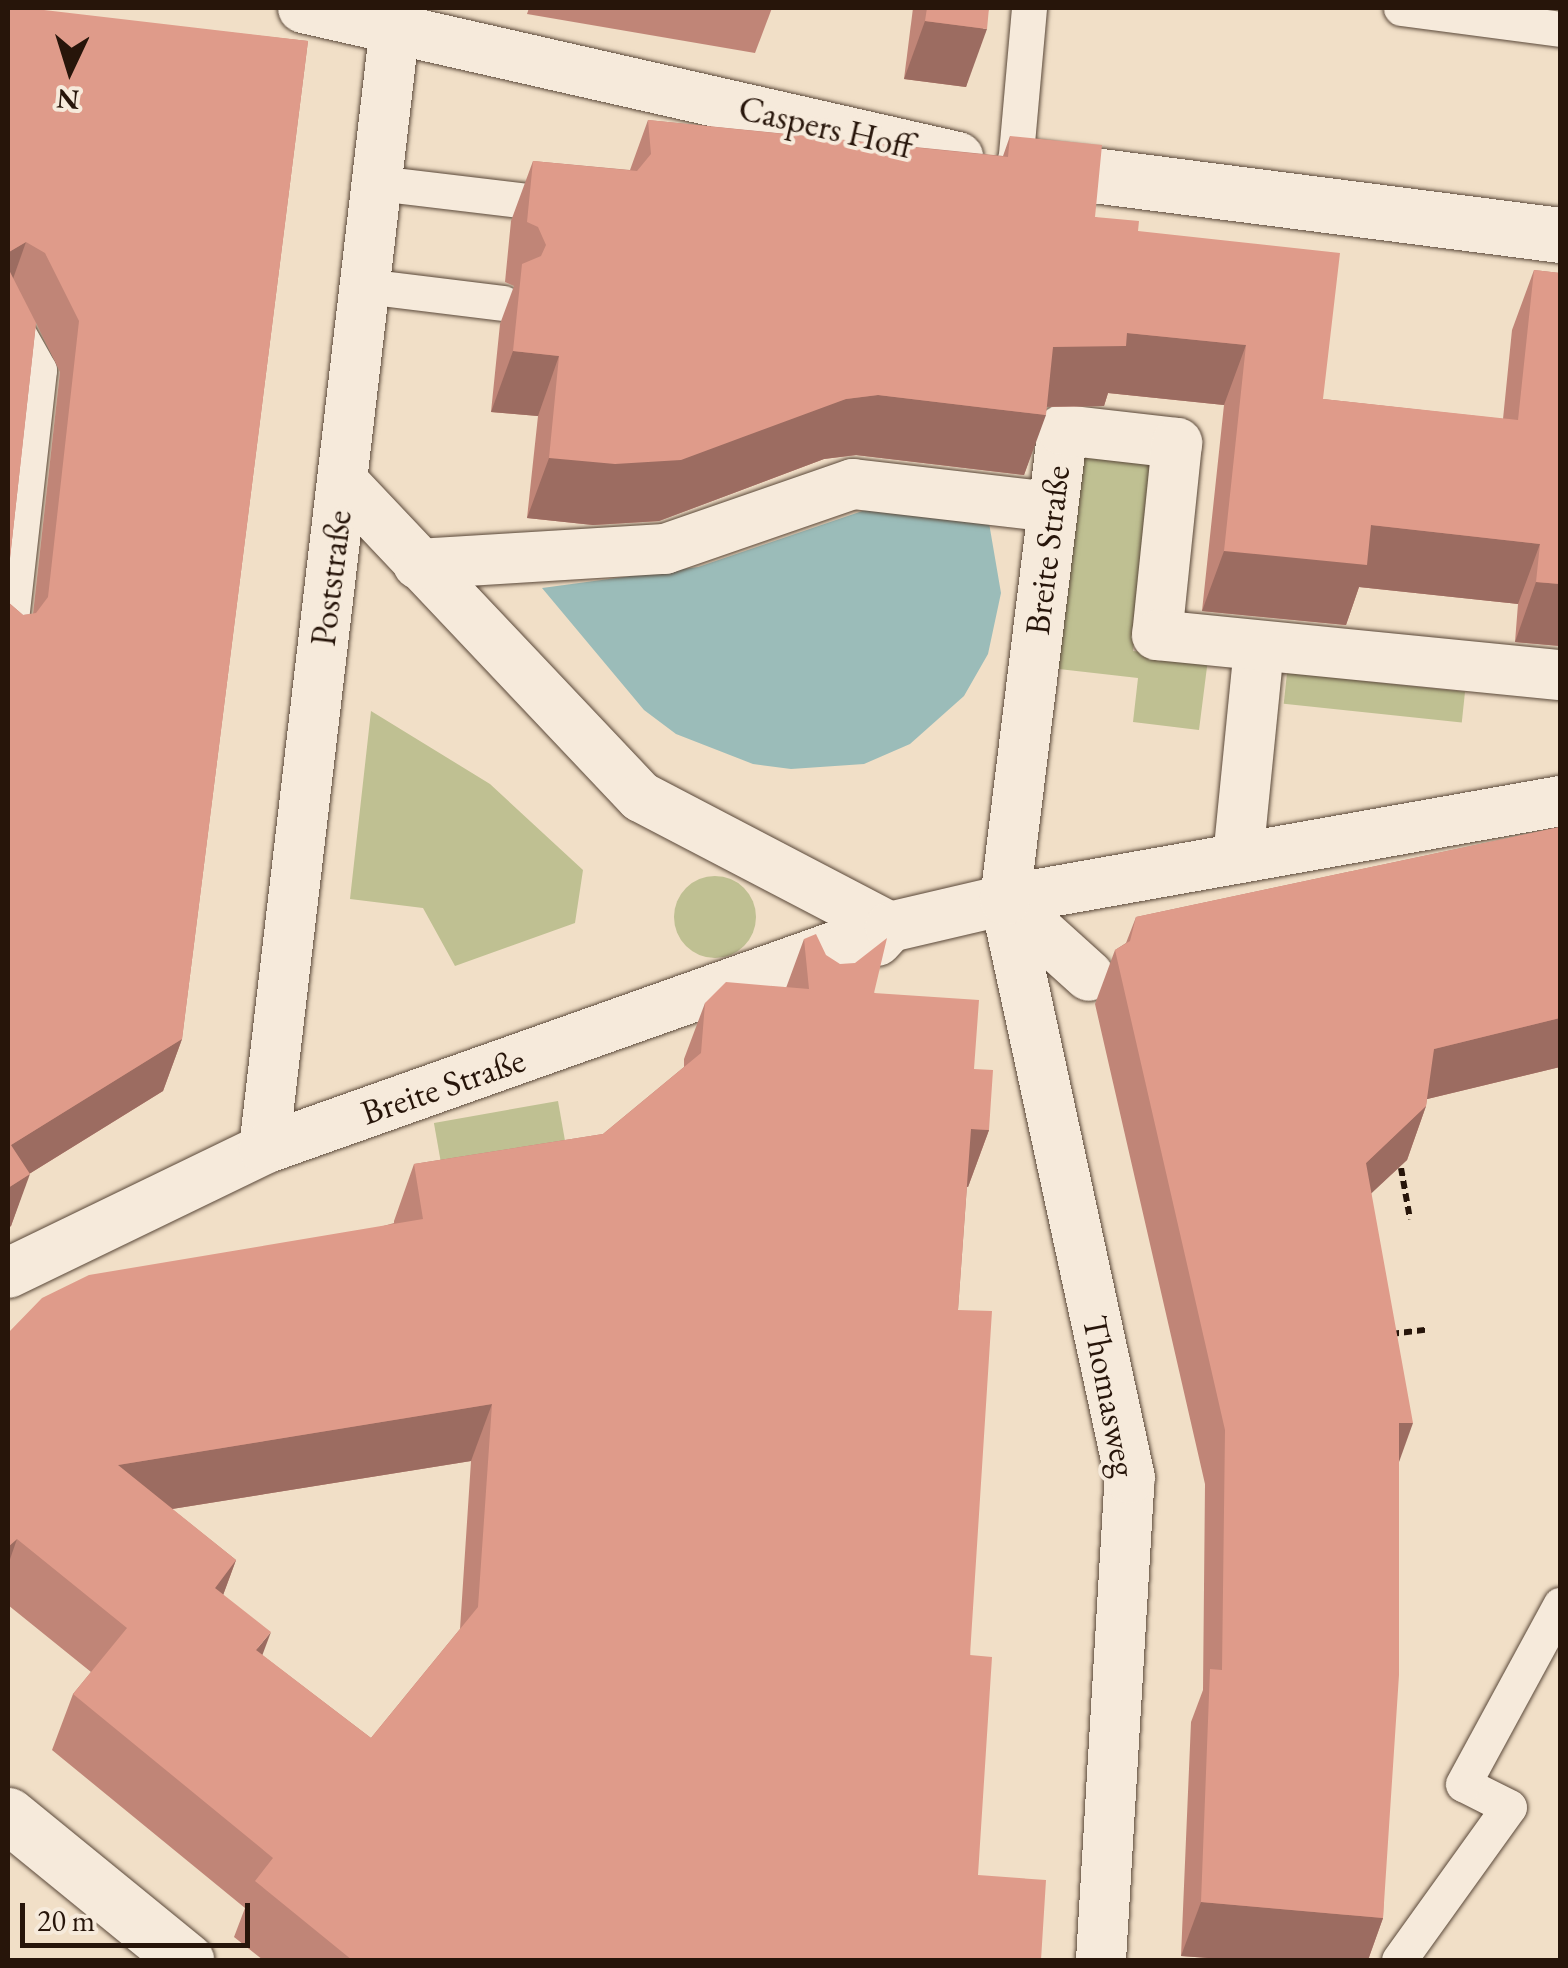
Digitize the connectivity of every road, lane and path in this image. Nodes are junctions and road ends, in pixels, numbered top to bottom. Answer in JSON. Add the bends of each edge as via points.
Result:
{"nodes":[{"id":1,"x":303,"y":8,"type":"edge"},
{"id":2,"x":1029,"y":8,"type":"edge"},
{"id":3,"x":1401,"y":8,"type":"edge"},
{"id":4,"x":396,"y":18,"type":"edge"},
{"id":5,"x":1560,"y":29,"type":"edge"},
{"id":6,"x":958,"y":157,"type":"joint"},
{"id":7,"x":1014,"y":165,"type":"junction"},
{"id":8,"x":377,"y":183,"type":"junction"},
{"id":9,"x":589,"y":208,"type":"edge"},
{"id":10,"x":1560,"y":235,"type":"edge"},
{"id":11,"x":365,"y":286,"type":"junction"},
{"id":12,"x":502,"y":304,"type":"dead end"},
{"id":13,"x":8,"y":315,"type":"edge"},
{"id":14,"x":342,"y":480,"type":"junction"},
{"id":15,"x":1052,"y":507,"type":"junction"},
{"id":16,"x":418,"y":564,"type":"junction"},
{"id":17,"x":8,"y":646,"type":"edge"},
{"id":18,"x":1259,"y":646,"type":"junction"},
{"id":19,"x":1560,"y":675,"type":"edge"},
{"id":20,"x":1560,"y":802,"type":"edge"},
{"id":21,"x":1238,"y":858,"type":"junction"},
{"id":22,"x":1004,"y":900,"type":"junction"},
{"id":23,"x":890,"y":928,"type":"junction"},
{"id":24,"x":1089,"y":976,"type":"dead end"},
{"id":25,"x":826,"y":992,"type":"edge"},
{"id":26,"x":264,"y":1149,"type":"junction"},
{"id":27,"x":1401,"y":1168,"type":"edge"},
{"id":28,"x":1410,"y":1219,"type":"dead end"},
{"id":29,"x":8,"y":1274,"type":"edge"},
{"id":30,"x":1429,"y":1329,"type":"dead end"},
{"id":31,"x":1392,"y":1351,"type":"edge"},
{"id":32,"x":1560,"y":1605,"type":"edge"},
{"id":33,"x":8,"y":1815,"type":"edge"},
{"id":34,"x":186,"y":1960,"type":"edge"},
{"id":35,"x":1101,"y":1960,"type":"edge"},
{"id":36,"x":1399,"y":1960,"type":"edge"}],
"edges":[{"from":1,"to":4,"type":"street","name":"Caspers Hoff"},
{"from":2,"to":7,"type":"lane"},
{"from":3,"to":5,"type":"lane"},
{"from":4,"to":6,"type":"street","name":"Caspers Hoff"},
{"from":4,"to":8,"type":"street","name":"Poststraße"},
{"from":6,"to":7,"type":"street","name":"Caspers Hoff"},
{"from":7,"to":10,"type":"street","name":"Caspers Hoff"},
{"from":8,"to":9,"type":"lane"},
{"from":8,"to":11,"type":"street","name":"Poststraße"},
{"from":11,"to":12,"type":"lane"},
{"from":11,"to":14,"type":"street","name":"Poststraße"},
{"from":13,"to":17,"type":"lane","via":[[39,370]]},
{"from":14,"to":16,"type":"street"},
{"from":14,"to":26,"type":"street","name":"Poststraße"},
{"from":15,"to":16,"type":"street","via":[[854,484],[665,549]]},
{"from":15,"to":18,"type":"street","name":"Breite Straße","via":[[1063,430],[1177,443],[1156,635]]},
{"from":15,"to":22,"type":"street","name":"Breite Straße"},
{"from":16,"to":23,"type":"street","via":[[640,797]]},
{"from":18,"to":19,"type":"street","name":"Breite Straße"},
{"from":18,"to":21,"type":"street"},
{"from":20,"to":21,"type":"street","name":"Breite Straße"},
{"from":21,"to":22,"type":"street","name":"Breite Straße"},
{"from":22,"to":23,"type":"street","name":"Breite Straße"},
{"from":22,"to":24,"type":"street"},
{"from":22,"to":35,"type":"street","name":"Thomasweg","via":[[1130,1478]]},
{"from":23,"to":25,"type":"street"},
{"from":23,"to":26,"type":"street","name":"Breite Straße"},
{"from":26,"to":29,"type":"street","name":"Breite Straße"},
{"from":27,"to":28,"type":"path"},
{"from":30,"to":31,"type":"path","via":[[1390,1334]]},
{"from":32,"to":36,"type":"lane","via":[[1464,1784],[1508,1807]]},
{"from":33,"to":34,"type":"street"}]}
